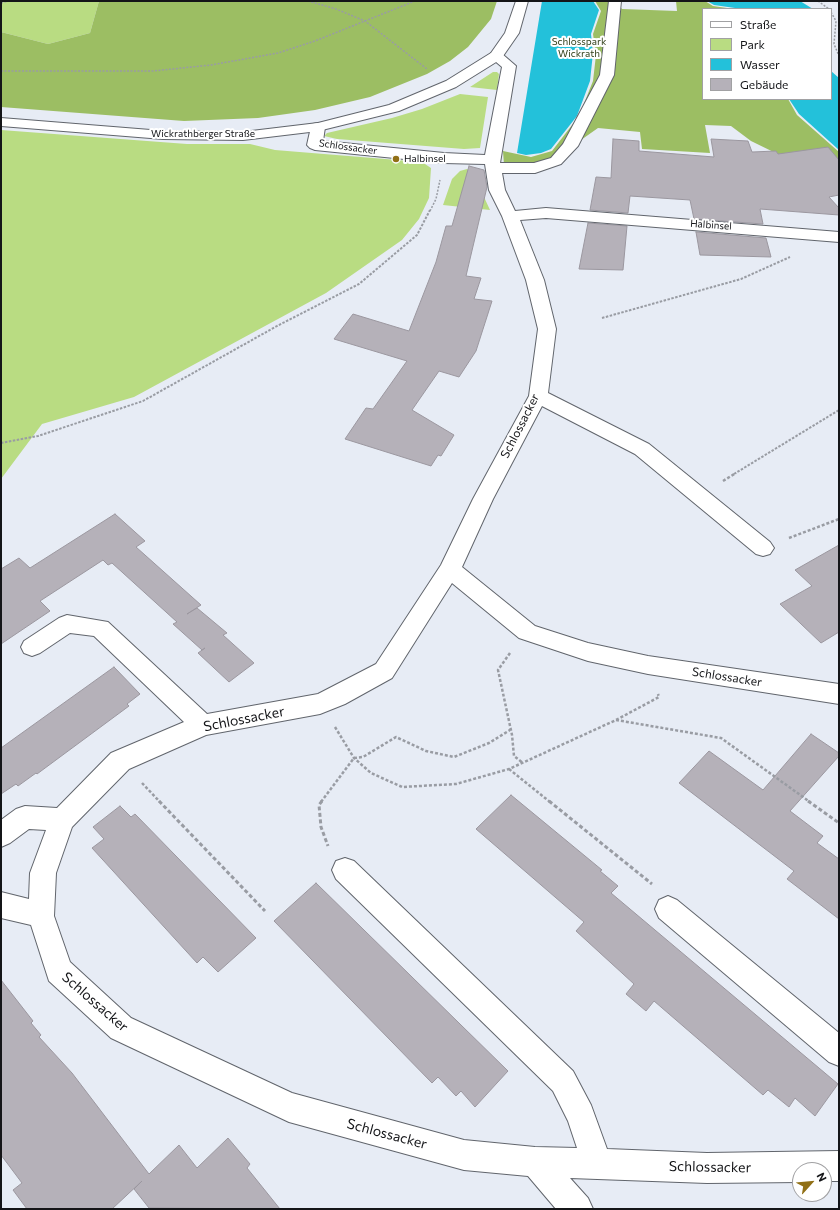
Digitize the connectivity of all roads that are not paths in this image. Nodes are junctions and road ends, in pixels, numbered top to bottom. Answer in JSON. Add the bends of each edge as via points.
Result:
{"nodes":[{"id":1,"x":522,"y":1,"type":"edge"},
{"id":2,"x":615,"y":1,"type":"edge"},
{"id":3,"x":496,"y":56,"type":"junction"},
{"id":4,"x":1,"y":122,"type":"edge"},
{"id":5,"x":318,"y":127,"type":"junction"},
{"id":6,"x":493,"y":164,"type":"junction"},
{"id":7,"x":510,"y":216,"type":"junction"},
{"id":8,"x":831,"y":237,"type":"edge"},
{"id":9,"x":538,"y":396,"type":"junction"},
{"id":10,"x":763,"y":548,"type":"road end"},
{"id":11,"x":450,"y":569,"type":"junction"},
{"id":12,"x":32,"y":648,"type":"dead end"},
{"id":13,"x":839,"y":694,"type":"edge"},
{"id":14,"x":203,"y":725,"type":"junction"},
{"id":15,"x":62,"y":820,"type":"junction"},
{"id":16,"x":1,"y":835,"type":"edge"},
{"id":17,"x":345,"y":870,"type":"road end"},
{"id":18,"x":1,"y":905,"type":"edge"},
{"id":19,"x":668,"y":909,"type":"road end"},
{"id":20,"x":41,"y":916,"type":"junction"},
{"id":21,"x":839,"y":1052,"type":"edge"},
{"id":22,"x":535,"y":1162,"type":"junction"},
{"id":23,"x":597,"y":1164,"type":"junction"},
{"id":24,"x":839,"y":1166,"type":"edge"},
{"id":25,"x":577,"y":1209,"type":"edge"}],
"edges":[{"from":1,"to":3,"type":"street","name":"Wickrathberger Straße","via":[[512,33]]},
{"from":2,"to":6,"type":"street","via":[[607,75],[570,146],[556,161],[535,168]]},
{"from":3,"to":5,"type":"street","name":"Wickrathberger Straße","via":[[451,84],[394,108]]},
{"from":3,"to":6,"type":"street","name":"Schlossacker","via":[[509,66]]},
{"from":4,"to":5,"type":"street","name":"Wickrathberger Straße","via":[[163,135],[243,136]]},
{"from":5,"to":6,"type":"street","name":"Schlossacker","via":[[315,144]]},
{"from":6,"to":7,"type":"street","name":"Schlossacker","via":[[497,190]]},
{"from":7,"to":8,"type":"street","name":"Halbinsel","via":[[554,214]]},
{"from":7,"to":9,"type":"street","name":"Schlossacker","via":[[535,280],[547,328]]},
{"from":9,"to":10,"type":"street","via":[[642,449]]},
{"from":9,"to":11,"type":"street","name":"Schlossacker","via":[[482,499]]},
{"from":11,"to":13,"type":"street","name":"Schlossacker","via":[[527,632],[588,652],[648,665]]},
{"from":11,"to":14,"type":"street","name":"Schlossacker","via":[[384,671],[320,704]]},
{"from":12,"to":14,"type":"street","via":[[67,624],[100,628]]},
{"from":14,"to":15,"type":"street","name":"Schlossacker","via":[[120,761]]},
{"from":15,"to":16,"type":"street","via":[[25,817]]},
{"from":15,"to":20,"type":"street","name":"Schlossacker","via":[[43,873]]},
{"from":17,"to":23,"type":"street","via":[[563,1081],[581,1115]]},
{"from":18,"to":20,"type":"street"},
{"from":19,"to":21,"type":"street"},
{"from":20,"to":22,"type":"street","name":"Schlossacker","via":[[59,970],[122,1028],[289,1107],[464,1154]]},
{"from":22,"to":23,"type":"street","name":"Schlossacker"},
{"from":22,"to":25,"type":"street"},
{"from":23,"to":24,"type":"street","name":"Schlossacker","via":[[707,1168]]}]}
